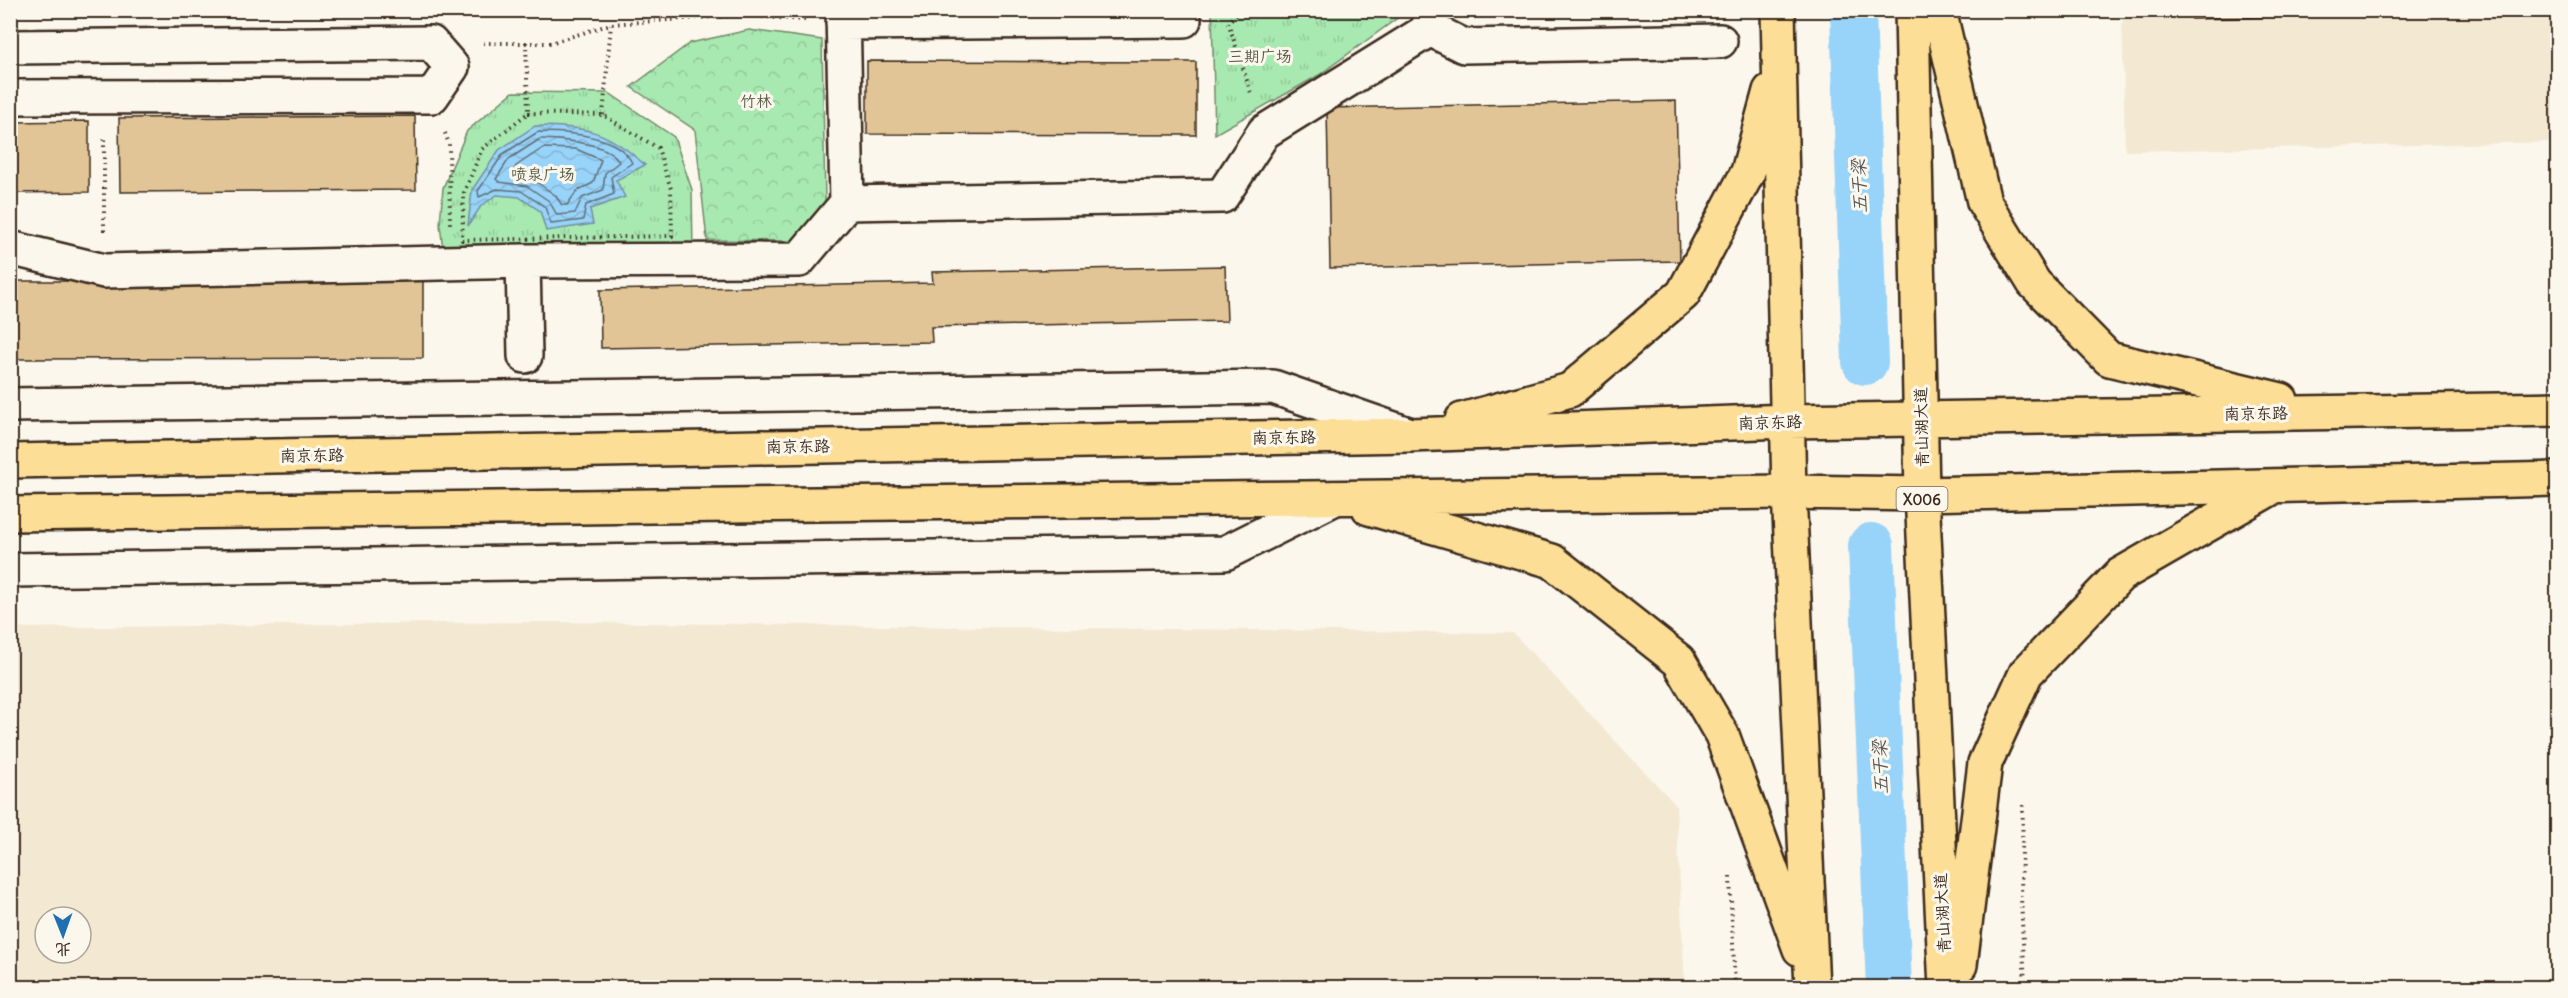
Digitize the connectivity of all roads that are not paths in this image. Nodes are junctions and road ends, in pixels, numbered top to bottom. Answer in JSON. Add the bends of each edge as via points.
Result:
{"nodes":[{"id":1,"x":1778,"y":10,"type":"edge"},
{"id":2,"x":1911,"y":10,"type":"edge"},
{"id":3,"x":1939,"y":10,"type":"edge"},
{"id":4,"x":843,"y":17,"type":"edge"},
{"id":5,"x":1184,"y":20,"type":"dead end"},
{"id":6,"x":1430,"y":20,"type":"edge"},
{"id":7,"x":1720,"y":40,"type":"dead end"},
{"id":8,"x":10,"y":47,"type":"edge"},
{"id":9,"x":1779,"y":58,"type":"junction"},
{"id":10,"x":10,"y":97,"type":"edge"},
{"id":11,"x":847,"y":203,"type":"junction"},
{"id":12,"x":10,"y":248,"type":"edge"},
{"id":13,"x":523,"y":261,"type":"junction"},
{"id":14,"x":525,"y":356,"type":"dead end"},
{"id":15,"x":10,"y":405,"type":"edge"},
{"id":16,"x":2558,"y":409,"type":"edge"},
{"id":17,"x":2329,"y":412,"type":"junction"},
{"id":18,"x":1921,"y":418,"type":"junction"},
{"id":19,"x":1788,"y":421,"type":"junction"},
{"id":20,"x":1410,"y":435,"type":"junction"},
{"id":21,"x":10,"y":461,"type":"edge"},
{"id":22,"x":2558,"y":479,"type":"edge"},
{"id":23,"x":2275,"y":485,"type":"junction"},
{"id":24,"x":1789,"y":492,"type":"junction"},
{"id":25,"x":1922,"y":495,"type":"junction"},
{"id":26,"x":1335,"y":498,"type":"junction"},
{"id":27,"x":10,"y":514,"type":"edge"},
{"id":28,"x":10,"y":570,"type":"edge"},
{"id":29,"x":1812,"y":984,"type":"edge"},
{"id":30,"x":1946,"y":987,"type":"edge"},
{"id":31,"x":1957,"y":987,"type":"edge"}],
"edges":[{"from":1,"to":9,"type":"main road"},
{"from":2,"to":18,"type":"main road","name":"青山湖大道","number":"X006"},
{"from":3,"to":17,"type":"main road","via":[[1984,202],[2034,283],[2109,359]]},
{"from":4,"to":5,"type":"street"},
{"from":4,"to":11,"type":"street"},
{"from":6,"to":7,"type":"street","via":[[1464,46]]},
{"from":6,"to":11,"type":"street","via":[[1264,132],[1222,196]]},
{"from":8,"to":10,"type":"street","via":[[431,43],[452,67],[432,96]]},
{"from":9,"to":19,"type":"main road"},
{"from":9,"to":20,"type":"main road","via":[[1748,172],[1683,294],[1570,390]]},
{"from":11,"to":13,"type":"street","via":[[799,260]]},
{"from":12,"to":13,"type":"street","via":[[104,271]]},
{"from":13,"to":14,"type":"street"},
{"from":15,"to":20,"type":"street","via":[[1273,387]]},
{"from":16,"to":17,"type":"main road","name":"南京东路"},
{"from":17,"to":18,"type":"main road","name":"南京东路"},
{"from":18,"to":19,"type":"main road","name":"南京东路"},
{"from":18,"to":25,"type":"main road","name":"青山湖大道","number":"X006"},
{"from":19,"to":20,"type":"main road","name":"南京东路"},
{"from":19,"to":24,"type":"main road"},
{"from":20,"to":21,"type":"main road","name":"南京东路"},
{"from":22,"to":23,"type":"main road"},
{"from":23,"to":25,"type":"main road"},
{"from":23,"to":31,"type":"main road","via":[[2120,575],[2026,673],[1985,764]]},
{"from":24,"to":25,"type":"main road"},
{"from":24,"to":26,"type":"main road"},
{"from":24,"to":29,"type":"main road"},
{"from":25,"to":30,"type":"main road","name":"青山湖大道","number":"X006"},
{"from":26,"to":27,"type":"main road"},
{"from":26,"to":28,"type":"street","via":[[1225,553]]},
{"from":26,"to":29,"type":"main road","via":[[1552,561],[1679,661],[1722,735]]}]}
